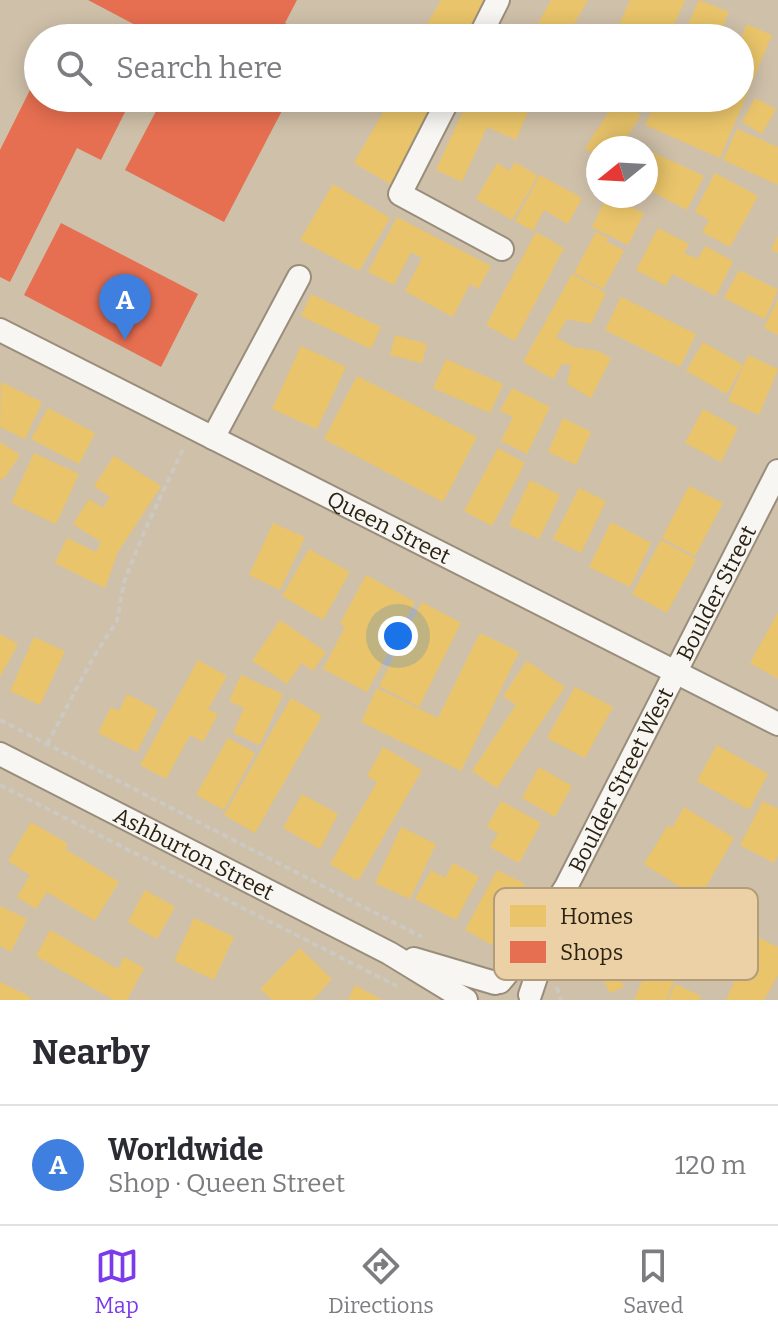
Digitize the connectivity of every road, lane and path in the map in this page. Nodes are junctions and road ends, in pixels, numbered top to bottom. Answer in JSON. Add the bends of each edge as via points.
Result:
{"nodes":[{"id":1,"x":498,"y":0,"type":"edge"},
{"id":2,"x":486,"y":24,"type":"edge"},
{"id":3,"x":442,"y":112,"type":"edge"},
{"id":4,"x":502,"y":249,"type":"dead end"},
{"id":5,"x":299,"y":277,"type":"dead end"},
{"id":6,"x":0,"y":330,"type":"edge"},
{"id":7,"x":203,"y":433,"type":"junction"},
{"id":8,"x":778,"y":471,"type":"edge"},
{"id":9,"x":770,"y":508,"type":"edge"},
{"id":10,"x":675,"y":671,"type":"junction"},
{"id":11,"x":0,"y":720,"type":"edge"},
{"id":12,"x":778,"y":724,"type":"edge"},
{"id":13,"x":47,"y":744,"type":"junction"},
{"id":14,"x":0,"y":754,"type":"edge"},
{"id":15,"x":0,"y":785,"type":"edge"},
{"id":16,"x":566,"y":887,"type":"edge"},
{"id":17,"x":430,"y":941,"type":"dead end"},
{"id":18,"x":389,"y":953,"type":"junction"},
{"id":19,"x":498,"y":982,"type":"junction"},
{"id":20,"x":534,"y":990,"type":"edge"},
{"id":21,"x":410,"y":993,"type":"dead end"},
{"id":22,"x":466,"y":1000,"type":"edge"},
{"id":23,"x":478,"y":1000,"type":"edge"},
{"id":24,"x":561,"y":1000,"type":"edge"}],
"edges":[{"from":1,"to":2,"type":"street"},
{"from":3,"to":4,"type":"street","via":[[400,194]]},
{"from":5,"to":7,"type":"street"},
{"from":6,"to":7,"type":"street","name":"Queen Street"},
{"from":7,"to":10,"type":"street","name":"Queen Street"},
{"from":7,"to":13,"type":"path","via":[[134,557],[117,621]]},
{"from":8,"to":9,"type":"street","name":"Boulder Street"},
{"from":9,"to":10,"type":"street","name":"Boulder Street"},
{"from":10,"to":12,"type":"street","name":"Queen Street"},
{"from":10,"to":16,"type":"street","name":"Boulder Street West"},
{"from":11,"to":13,"type":"path"},
{"from":13,"to":17,"type":"path"},
{"from":14,"to":18,"type":"street","name":"Ashburton Street"},
{"from":15,"to":21,"type":"path"},
{"from":18,"to":19,"type":"street","name":"Ashburton Street"},
{"from":18,"to":22,"type":"street","name":"Ashburton Street"},
{"from":19,"to":20,"type":"street","name":"Ashburton Street"},
{"from":19,"to":23,"type":"street","name":"Boulder Street West"},
{"from":20,"to":24,"type":"path","via":[[557,985]]}]}
